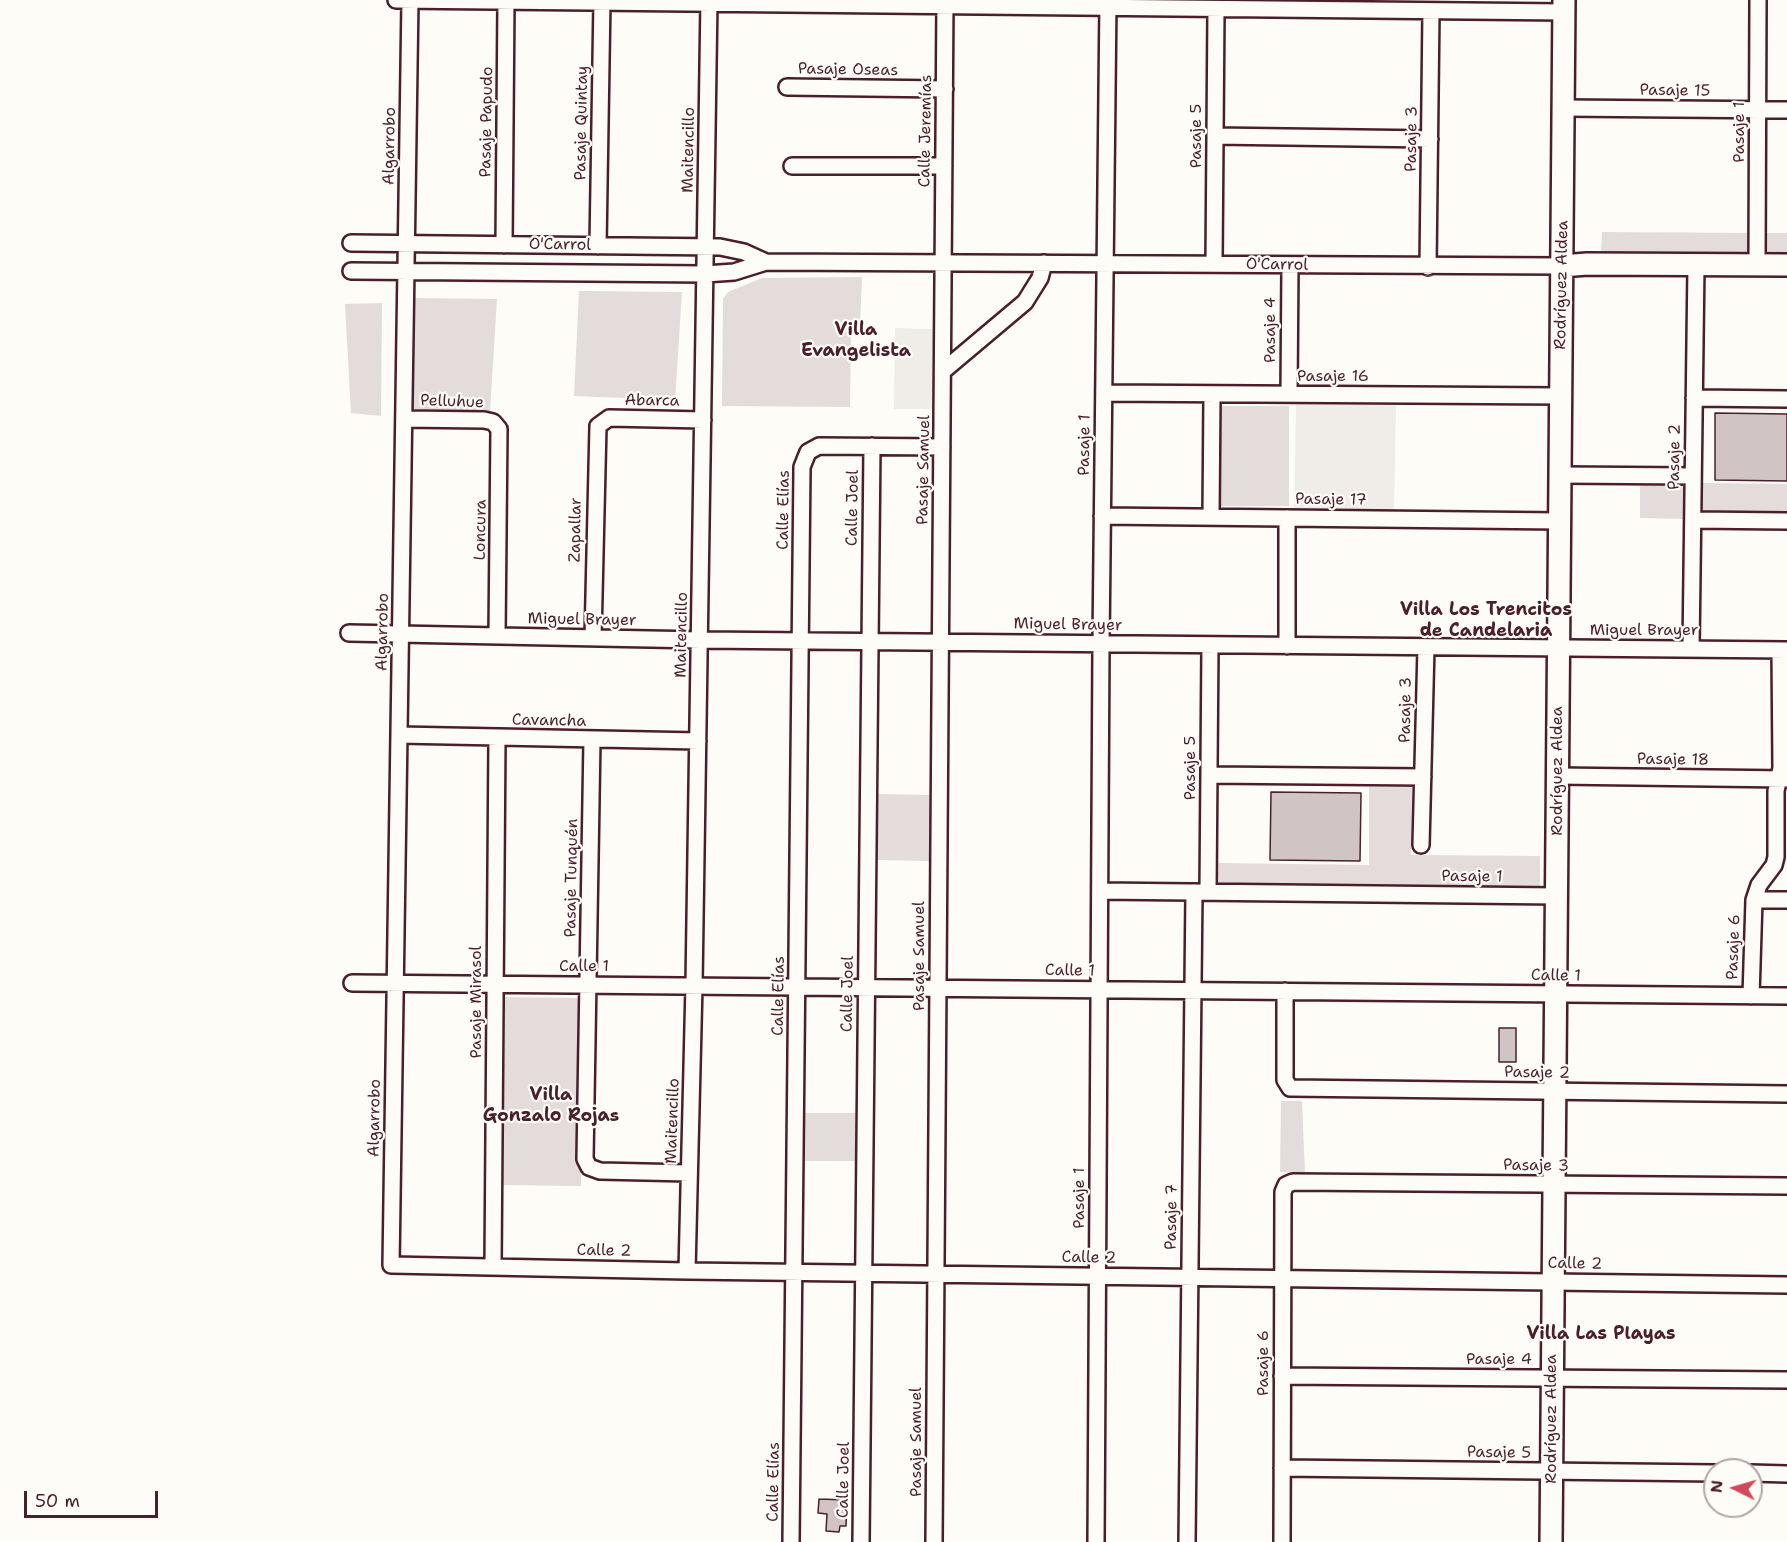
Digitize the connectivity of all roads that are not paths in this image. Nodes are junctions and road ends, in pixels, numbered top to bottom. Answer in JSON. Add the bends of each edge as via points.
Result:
{"nodes":[{"id":1,"x":396,"y":0,"type":"edge"},
{"id":2,"x":410,"y":0,"type":"edge"},
{"id":3,"x":1758,"y":0,"type":"edge"},
{"id":4,"x":506,"y":1,"type":"edge"},
{"id":5,"x":602,"y":1,"type":"edge"},
{"id":6,"x":709,"y":2,"type":"edge"},
{"id":7,"x":802,"y":2,"type":"edge"},
{"id":8,"x":876,"y":2,"type":"edge"},
{"id":9,"x":945,"y":3,"type":"edge"},
{"id":10,"x":1108,"y":4,"type":"edge"},
{"id":11,"x":1282,"y":5,"type":"edge"},
{"id":12,"x":1564,"y":6,"type":"edge"},
{"id":13,"x":1216,"y":9,"type":"junction"},
{"id":14,"x":1431,"y":11,"type":"junction"},
{"id":15,"x":787,"y":87,"type":"dead end"},
{"id":16,"x":945,"y":89,"type":"junction"},
{"id":17,"x":1563,"y":108,"type":"junction"},
{"id":18,"x":1758,"y":110,"type":"junction"},
{"id":19,"x":1787,"y":110,"type":"edge"},
{"id":20,"x":1215,"y":136,"type":"junction"},
{"id":21,"x":1430,"y":139,"type":"junction"},
{"id":22,"x":792,"y":166,"type":"dead end"},
{"id":23,"x":944,"y":166,"type":"junction"},
{"id":24,"x":351,"y":243,"type":"dead end"},
{"id":25,"x":406,"y":243,"type":"junction"},
{"id":26,"x":504,"y":244,"type":"junction"},
{"id":27,"x":598,"y":246,"type":"junction"},
{"id":28,"x":706,"y":247,"type":"junction"},
{"id":29,"x":766,"y":262,"type":"junction"},
{"id":30,"x":943,"y":263,"type":"junction"},
{"id":31,"x":1044,"y":263,"type":"junction"},
{"id":32,"x":1106,"y":263,"type":"junction"},
{"id":33,"x":1214,"y":264,"type":"junction"},
{"id":34,"x":1290,"y":265,"type":"junction"},
{"id":35,"x":1696,"y":265,"type":"junction"},
{"id":36,"x":1757,"y":265,"type":"junction"},
{"id":37,"x":1787,"y":265,"type":"edge"},
{"id":38,"x":1562,"y":266,"type":"junction"},
{"id":39,"x":1428,"y":267,"type":"junction"},
{"id":40,"x":351,"y":271,"type":"dead end"},
{"id":41,"x":406,"y":272,"type":"junction"},
{"id":42,"x":705,"y":274,"type":"junction"},
{"id":43,"x":943,"y":371,"type":"junction"},
{"id":44,"x":1104,"y":393,"type":"junction"},
{"id":45,"x":1212,"y":394,"type":"junction"},
{"id":46,"x":1289,"y":394,"type":"junction"},
{"id":47,"x":1561,"y":396,"type":"junction"},
{"id":48,"x":1694,"y":398,"type":"junction"},
{"id":49,"x":1787,"y":399,"type":"edge"},
{"id":50,"x":404,"y":418,"type":"junction"},
{"id":51,"x":703,"y":420,"type":"junction"},
{"id":52,"x":601,"y":423,"type":"joint"},
{"id":53,"x":496,"y":426,"type":"joint"},
{"id":54,"x":872,"y":446,"type":"junction"},
{"id":55,"x":942,"y":447,"type":"junction"},
{"id":56,"x":1560,"y":475,"type":"junction"},
{"id":57,"x":1693,"y":476,"type":"junction"},
{"id":58,"x":1102,"y":516,"type":"junction"},
{"id":59,"x":1211,"y":517,"type":"junction"},
{"id":60,"x":1287,"y":518,"type":"junction"},
{"id":61,"x":1693,"y":520,"type":"junction"},
{"id":62,"x":1560,"y":521,"type":"junction"},
{"id":63,"x":1787,"y":521,"type":"edge"},
{"id":64,"x":349,"y":633,"type":"dead end"},
{"id":65,"x":401,"y":634,"type":"junction"},
{"id":66,"x":497,"y":636,"type":"junction"},
{"id":67,"x":593,"y":638,"type":"junction"},
{"id":68,"x":700,"y":640,"type":"junction"},
{"id":69,"x":800,"y":641,"type":"junction"},
{"id":70,"x":870,"y":641,"type":"junction"},
{"id":71,"x":940,"y":642,"type":"junction"},
{"id":72,"x":1101,"y":644,"type":"junction"},
{"id":73,"x":1210,"y":645,"type":"junction"},
{"id":74,"x":1287,"y":646,"type":"junction"},
{"id":75,"x":1426,"y":647,"type":"junction"},
{"id":76,"x":1559,"y":648,"type":"junction"},
{"id":77,"x":1691,"y":650,"type":"junction"},
{"id":78,"x":1784,"y":650,"type":"edge"},
{"id":79,"x":399,"y":735,"type":"junction"},
{"id":80,"x":497,"y":738,"type":"junction"},
{"id":81,"x":592,"y":739,"type":"junction"},
{"id":82,"x":698,"y":741,"type":"junction"},
{"id":83,"x":1209,"y":776,"type":"junction"},
{"id":84,"x":1558,"y":776,"type":"junction"},
{"id":85,"x":1423,"y":777,"type":"junction"},
{"id":86,"x":1783,"y":779,"type":"edge"},
{"id":87,"x":1422,"y":845,"type":"dead end"},
{"id":88,"x":1100,"y":891,"type":"junction"},
{"id":89,"x":1201,"y":892,"type":"junction"},
{"id":90,"x":1557,"y":896,"type":"junction"},
{"id":91,"x":1754,"y":900,"type":"junction"},
{"id":92,"x":1787,"y":900,"type":"edge"},
{"id":93,"x":352,"y":983,"type":"dead end"},
{"id":94,"x":396,"y":984,"type":"junction"},
{"id":95,"x":495,"y":984,"type":"junction"},
{"id":96,"x":588,"y":985,"type":"junction"},
{"id":97,"x":694,"y":986,"type":"junction"},
{"id":98,"x":797,"y":987,"type":"junction"},
{"id":99,"x":867,"y":987,"type":"junction"},
{"id":100,"x":938,"y":988,"type":"junction"},
{"id":101,"x":1099,"y":990,"type":"junction"},
{"id":102,"x":1193,"y":991,"type":"junction"},
{"id":103,"x":1285,"y":991,"type":"junction"},
{"id":104,"x":1556,"y":994,"type":"junction"},
{"id":105,"x":1751,"y":996,"type":"junction"},
{"id":106,"x":1787,"y":996,"type":"edge"},
{"id":107,"x":1555,"y":1091,"type":"junction"},
{"id":108,"x":1787,"y":1094,"type":"edge"},
{"id":109,"x":689,"y":1173,"type":"junction"},
{"id":110,"x":1554,"y":1184,"type":"junction"},
{"id":111,"x":1286,"y":1185,"type":"joint"},
{"id":112,"x":1787,"y":1186,"type":"edge"},
{"id":113,"x":391,"y":1265,"type":"joint"},
{"id":114,"x":493,"y":1267,"type":"junction"},
{"id":115,"x":687,"y":1271,"type":"junction"},
{"id":116,"x":794,"y":1272,"type":"junction"},
{"id":117,"x":864,"y":1273,"type":"junction"},
{"id":118,"x":936,"y":1274,"type":"junction"},
{"id":119,"x":1097,"y":1276,"type":"junction"},
{"id":120,"x":1190,"y":1277,"type":"junction"},
{"id":121,"x":1283,"y":1279,"type":"junction"},
{"id":122,"x":1553,"y":1282,"type":"junction"},
{"id":123,"x":1787,"y":1284,"type":"edge"},
{"id":124,"x":1282,"y":1376,"type":"junction"},
{"id":125,"x":1553,"y":1378,"type":"junction"},
{"id":126,"x":1787,"y":1380,"type":"edge"},
{"id":127,"x":1282,"y":1468,"type":"junction"},
{"id":128,"x":1552,"y":1471,"type":"junction"},
{"id":129,"x":1703,"y":1473,"type":"edge"},
{"id":130,"x":1763,"y":1473,"type":"edge"},
{"id":131,"x":1787,"y":1474,"type":"edge"},
{"id":132,"x":792,"y":1542,"type":"edge"},
{"id":133,"x":861,"y":1542,"type":"edge"},
{"id":134,"x":934,"y":1542,"type":"edge"},
{"id":135,"x":1096,"y":1542,"type":"edge"},
{"id":136,"x":1187,"y":1542,"type":"edge"},
{"id":137,"x":1282,"y":1542,"type":"edge"},
{"id":138,"x":1551,"y":1542,"type":"edge"}],
"edges":[{"from":1,"to":2,"type":"street"},
{"from":2,"to":4,"type":"street"},
{"from":2,"to":25,"type":"street","name":"Algarrobo"},
{"from":3,"to":18,"type":"street","name":"Pasaje 1"},
{"from":4,"to":5,"type":"street"},
{"from":4,"to":26,"type":"street","name":"Pasaje Papudo"},
{"from":5,"to":6,"type":"street"},
{"from":5,"to":27,"type":"street","name":"Pasaje Quintay"},
{"from":6,"to":7,"type":"street"},
{"from":6,"to":28,"type":"street","name":"Maitencillo"},
{"from":7,"to":8,"type":"street"},
{"from":8,"to":9,"type":"street"},
{"from":9,"to":10,"type":"street"},
{"from":9,"to":16,"type":"street","name":"Calle Jeremías"},
{"from":10,"to":13,"type":"street"},
{"from":10,"to":32,"type":"street","name":"Pasaje 1"},
{"from":11,"to":13,"type":"street"},
{"from":11,"to":14,"type":"street"},
{"from":12,"to":14,"type":"street"},
{"from":12,"to":17,"type":"main road","name":"Rodríguez Aldea"},
{"from":13,"to":20,"type":"street","name":"Pasaje 5"},
{"from":14,"to":21,"type":"street","name":"Pasaje 3"},
{"from":15,"to":16,"type":"street","name":"Pasaje Oseas"},
{"from":16,"to":23,"type":"street","name":"Calle Jeremías"},
{"from":17,"to":18,"type":"street","name":"Pasaje 15"},
{"from":17,"to":38,"type":"main road","name":"Rodríguez Aldea"},
{"from":18,"to":19,"type":"street","name":"Pasaje 15"},
{"from":18,"to":36,"type":"street","name":"Pasaje 1"},
{"from":20,"to":21,"type":"street"},
{"from":20,"to":33,"type":"street","name":"Pasaje 5"},
{"from":21,"to":39,"type":"street","name":"Pasaje 3"},
{"from":22,"to":23,"type":"street"},
{"from":23,"to":30,"type":"street","name":"Calle Jeremías"},
{"from":24,"to":25,"type":"street","name":"O'Carrol"},
{"from":25,"to":26,"type":"street","name":"O'Carrol"},
{"from":25,"to":41,"type":"street","name":"Algarrobo"},
{"from":26,"to":27,"type":"street","name":"O'Carrol"},
{"from":27,"to":28,"type":"street","name":"O'Carrol"},
{"from":28,"to":29,"type":"street","name":"O'Carrol","via":[[744,252]]},
{"from":28,"to":42,"type":"street","name":"Maitencillo"},
{"from":29,"to":30,"type":"street","name":"O'Carrol"},
{"from":29,"to":42,"type":"street","name":"O'Carrol","via":[[734,272]]},
{"from":30,"to":31,"type":"street","name":"O'Carrol"},
{"from":30,"to":43,"type":"street","name":"Calle Jeremías"},
{"from":31,"to":32,"type":"street","name":"O'Carrol"},
{"from":31,"to":43,"type":"street","via":[[1025,302]]},
{"from":32,"to":33,"type":"street","name":"O'Carrol"},
{"from":32,"to":44,"type":"street","name":"Pasaje 1"},
{"from":33,"to":34,"type":"street","name":"O'Carrol"},
{"from":34,"to":39,"type":"street","name":"O'Carrol"},
{"from":34,"to":46,"type":"street","name":"Pasaje 4"},
{"from":35,"to":36,"type":"main road","name":"O'Carrol"},
{"from":35,"to":38,"type":"main road","name":"O'Carrol"},
{"from":35,"to":48,"type":"street","name":"Pasaje 2"},
{"from":36,"to":37,"type":"main road","name":"O'Carrol"},
{"from":38,"to":39,"type":"street","name":"O'Carrol"},
{"from":38,"to":47,"type":"main road","name":"Rodríguez Aldea"},
{"from":40,"to":41,"type":"street","name":"O'Carrol"},
{"from":41,"to":42,"type":"street","name":"O'Carrol"},
{"from":41,"to":50,"type":"street","name":"Algarrobo"},
{"from":42,"to":51,"type":"street","name":"Maitencillo"},
{"from":43,"to":55,"type":"street","name":"Pasaje Samuel"},
{"from":44,"to":45,"type":"street","name":"Pasaje 16"},
{"from":44,"to":58,"type":"street","name":"Pasaje 1"},
{"from":45,"to":46,"type":"street","name":"Pasaje 16"},
{"from":45,"to":59,"type":"street"},
{"from":46,"to":47,"type":"street","name":"Pasaje 16"},
{"from":47,"to":56,"type":"main road","name":"Rodríguez Aldea"},
{"from":48,"to":49,"type":"street"},
{"from":48,"to":57,"type":"street","name":"Pasaje 2"},
{"from":50,"to":53,"type":"street","name":"Pelluhue","via":[[484,420]]},
{"from":50,"to":65,"type":"street","name":"Algarrobo"},
{"from":51,"to":52,"type":"street","name":"Abarca","via":[[615,418]]},
{"from":51,"to":68,"type":"street","name":"Maitencillo"},
{"from":52,"to":67,"type":"street","name":"Zapallar","via":[[596,435]]},
{"from":53,"to":66,"type":"street","name":"Loncura","via":[[501,438]]},
{"from":54,"to":55,"type":"street"},
{"from":54,"to":69,"type":"street","name":"Calle Elías","via":[[819,446],[808,452],[802,467]]},
{"from":54,"to":70,"type":"street","name":"Calle Joel"},
{"from":55,"to":71,"type":"street","name":"Pasaje Samuel"},
{"from":56,"to":57,"type":"street"},
{"from":56,"to":62,"type":"main road","name":"Rodríguez Aldea"},
{"from":57,"to":61,"type":"street","name":"Pasaje 2"},
{"from":58,"to":59,"type":"street","name":"Pasaje 17"},
{"from":58,"to":72,"type":"street","name":"Pasaje 1"},
{"from":59,"to":60,"type":"street","name":"Pasaje 17"},
{"from":60,"to":62,"type":"street","name":"Pasaje 17"},
{"from":60,"to":74,"type":"street"},
{"from":61,"to":63,"type":"street"},
{"from":61,"to":77,"type":"street","name":"Pasaje 2"},
{"from":62,"to":76,"type":"main road","name":"Rodríguez Aldea"},
{"from":64,"to":65,"type":"street","name":"Miguel Brayer"},
{"from":65,"to":66,"type":"street","name":"Miguel Brayer"},
{"from":65,"to":79,"type":"street","name":"Algarrobo"},
{"from":66,"to":67,"type":"street","name":"Miguel Brayer"},
{"from":67,"to":68,"type":"street","name":"Miguel Brayer"},
{"from":68,"to":69,"type":"street","name":"Miguel Brayer"},
{"from":68,"to":82,"type":"street","name":"Maitencillo"},
{"from":69,"to":70,"type":"street","name":"Miguel Brayer"},
{"from":69,"to":98,"type":"street","name":"Calle Elías"},
{"from":70,"to":71,"type":"street","name":"Miguel Brayer"},
{"from":70,"to":99,"type":"street","name":"Calle Joel"},
{"from":71,"to":72,"type":"street","name":"Miguel Brayer"},
{"from":71,"to":100,"type":"street","name":"Pasaje Samuel"},
{"from":72,"to":73,"type":"street","name":"Miguel Brayer"},
{"from":72,"to":88,"type":"street","name":"Pasaje 1"},
{"from":73,"to":74,"type":"street","name":"Miguel Brayer"},
{"from":73,"to":83,"type":"street","name":"Pasaje 5"},
{"from":74,"to":75,"type":"street","name":"Miguel Brayer"},
{"from":75,"to":76,"type":"street","name":"Miguel Brayer"},
{"from":75,"to":85,"type":"street","name":"Pasaje 3"},
{"from":76,"to":77,"type":"street","name":"Miguel Brayer"},
{"from":76,"to":84,"type":"main road","name":"Rodríguez Aldea"},
{"from":77,"to":78,"type":"street","name":"Miguel Brayer"},
{"from":78,"to":86,"type":"street"},
{"from":79,"to":80,"type":"street","name":"Cavancha"},
{"from":79,"to":94,"type":"street","name":"Algarrobo"},
{"from":80,"to":81,"type":"street","name":"Cavancha"},
{"from":80,"to":95,"type":"street","name":"Pasaje Mirasol"},
{"from":81,"to":82,"type":"street","name":"Cavancha"},
{"from":81,"to":96,"type":"street","name":"Pasaje Tunquén"},
{"from":82,"to":97,"type":"street","name":"Maitencillo"},
{"from":83,"to":85,"type":"street"},
{"from":83,"to":89,"type":"street","name":"Pasaje 5"},
{"from":84,"to":86,"type":"street","name":"Pasaje 18"},
{"from":84,"to":90,"type":"main road","name":"Rodríguez Aldea"},
{"from":85,"to":87,"type":"street","name":"Pasaje 3"},
{"from":86,"to":91,"type":"street","via":[[1776,791],[1776,861],[1759,885]]},
{"from":88,"to":89,"type":"street","name":"Pasaje 1"},
{"from":88,"to":101,"type":"street","name":"Pasaje 1"},
{"from":89,"to":90,"type":"street","name":"Pasaje 1"},
{"from":89,"to":102,"type":"street","name":"Pasaje 7"},
{"from":90,"to":104,"type":"main road","name":"Rodríguez Aldea"},
{"from":91,"to":92,"type":"street"},
{"from":91,"to":105,"type":"street","name":"Pasaje 6"},
{"from":93,"to":94,"type":"street","name":"Calle 1"},
{"from":94,"to":95,"type":"street","name":"Calle 1"},
{"from":94,"to":113,"type":"street","name":"Algarrobo"},
{"from":95,"to":96,"type":"street","name":"Calle 1"},
{"from":95,"to":114,"type":"street","name":"Pasaje Mirasol"},
{"from":96,"to":97,"type":"street","name":"Calle 1"},
{"from":96,"to":109,"type":"street","name":"Pasaje Tunquén","via":[[587,1163],[600,1172]]},
{"from":97,"to":98,"type":"street","name":"Calle 1"},
{"from":97,"to":109,"type":"street","name":"Maitencillo"},
{"from":98,"to":99,"type":"street","name":"Calle 1"},
{"from":98,"to":116,"type":"street","name":"Calle Elías"},
{"from":99,"to":100,"type":"street","name":"Calle 1"},
{"from":99,"to":117,"type":"street","name":"Calle Joel"},
{"from":100,"to":101,"type":"street","name":"Calle 1"},
{"from":100,"to":118,"type":"street","name":"Pasaje Samuel"},
{"from":101,"to":102,"type":"street","name":"Calle 1"},
{"from":101,"to":119,"type":"street","name":"Pasaje 1"},
{"from":102,"to":103,"type":"street","name":"Calle 1"},
{"from":102,"to":120,"type":"street","name":"Pasaje 7"},
{"from":103,"to":104,"type":"street","name":"Calle 1"},
{"from":103,"to":107,"type":"street","name":"Pasaje 2","via":[[1285,1080],[1293,1089]]},
{"from":104,"to":105,"type":"street","name":"Calle 1"},
{"from":104,"to":107,"type":"main road","name":"Rodríguez Aldea"},
{"from":105,"to":106,"type":"street","name":"Calle 1"},
{"from":107,"to":108,"type":"street","name":"Pasaje 2"},
{"from":107,"to":110,"type":"main road","name":"Rodríguez Aldea"},
{"from":109,"to":115,"type":"street","name":"Maitencillo"},
{"from":110,"to":111,"type":"street","name":"Pasaje 3"},
{"from":110,"to":112,"type":"street","name":"Pasaje 3"},
{"from":110,"to":122,"type":"main road","name":"Rodríguez Aldea"},
{"from":111,"to":121,"type":"street","name":"Pasaje 6"},
{"from":113,"to":114,"type":"street","name":"Calle 2"},
{"from":114,"to":115,"type":"street","name":"Calle 2"},
{"from":115,"to":116,"type":"street","name":"Calle 2"},
{"from":116,"to":117,"type":"street","name":"Calle 2"},
{"from":116,"to":132,"type":"street","name":"Calle Elías"},
{"from":117,"to":118,"type":"street","name":"Calle 2"},
{"from":117,"to":133,"type":"street","name":"Calle Joel"},
{"from":118,"to":119,"type":"street","name":"Calle 2"},
{"from":118,"to":134,"type":"street","name":"Pasaje Samuel"},
{"from":119,"to":120,"type":"street","name":"Calle 2"},
{"from":119,"to":135,"type":"street","name":"Pasaje 1"},
{"from":120,"to":121,"type":"street","name":"Calle 2"},
{"from":120,"to":136,"type":"street","name":"Pasaje 7"},
{"from":121,"to":122,"type":"street","name":"Calle 2"},
{"from":121,"to":124,"type":"street","name":"Pasaje 6"},
{"from":122,"to":123,"type":"street","name":"Calle 2"},
{"from":122,"to":125,"type":"main road","name":"Rodríguez Aldea"},
{"from":124,"to":125,"type":"street","name":"Pasaje 4"},
{"from":124,"to":127,"type":"street","name":"Pasaje 6"},
{"from":125,"to":126,"type":"street","name":"Pasaje 4"},
{"from":125,"to":128,"type":"main road","name":"Rodríguez Aldea"},
{"from":127,"to":128,"type":"street","name":"Pasaje 5"},
{"from":127,"to":137,"type":"street","name":"Pasaje 6"},
{"from":128,"to":129,"type":"street","name":"Pasaje 5"},
{"from":128,"to":138,"type":"main road","name":"Rodríguez Aldea"},
{"from":130,"to":131,"type":"street"}]}
